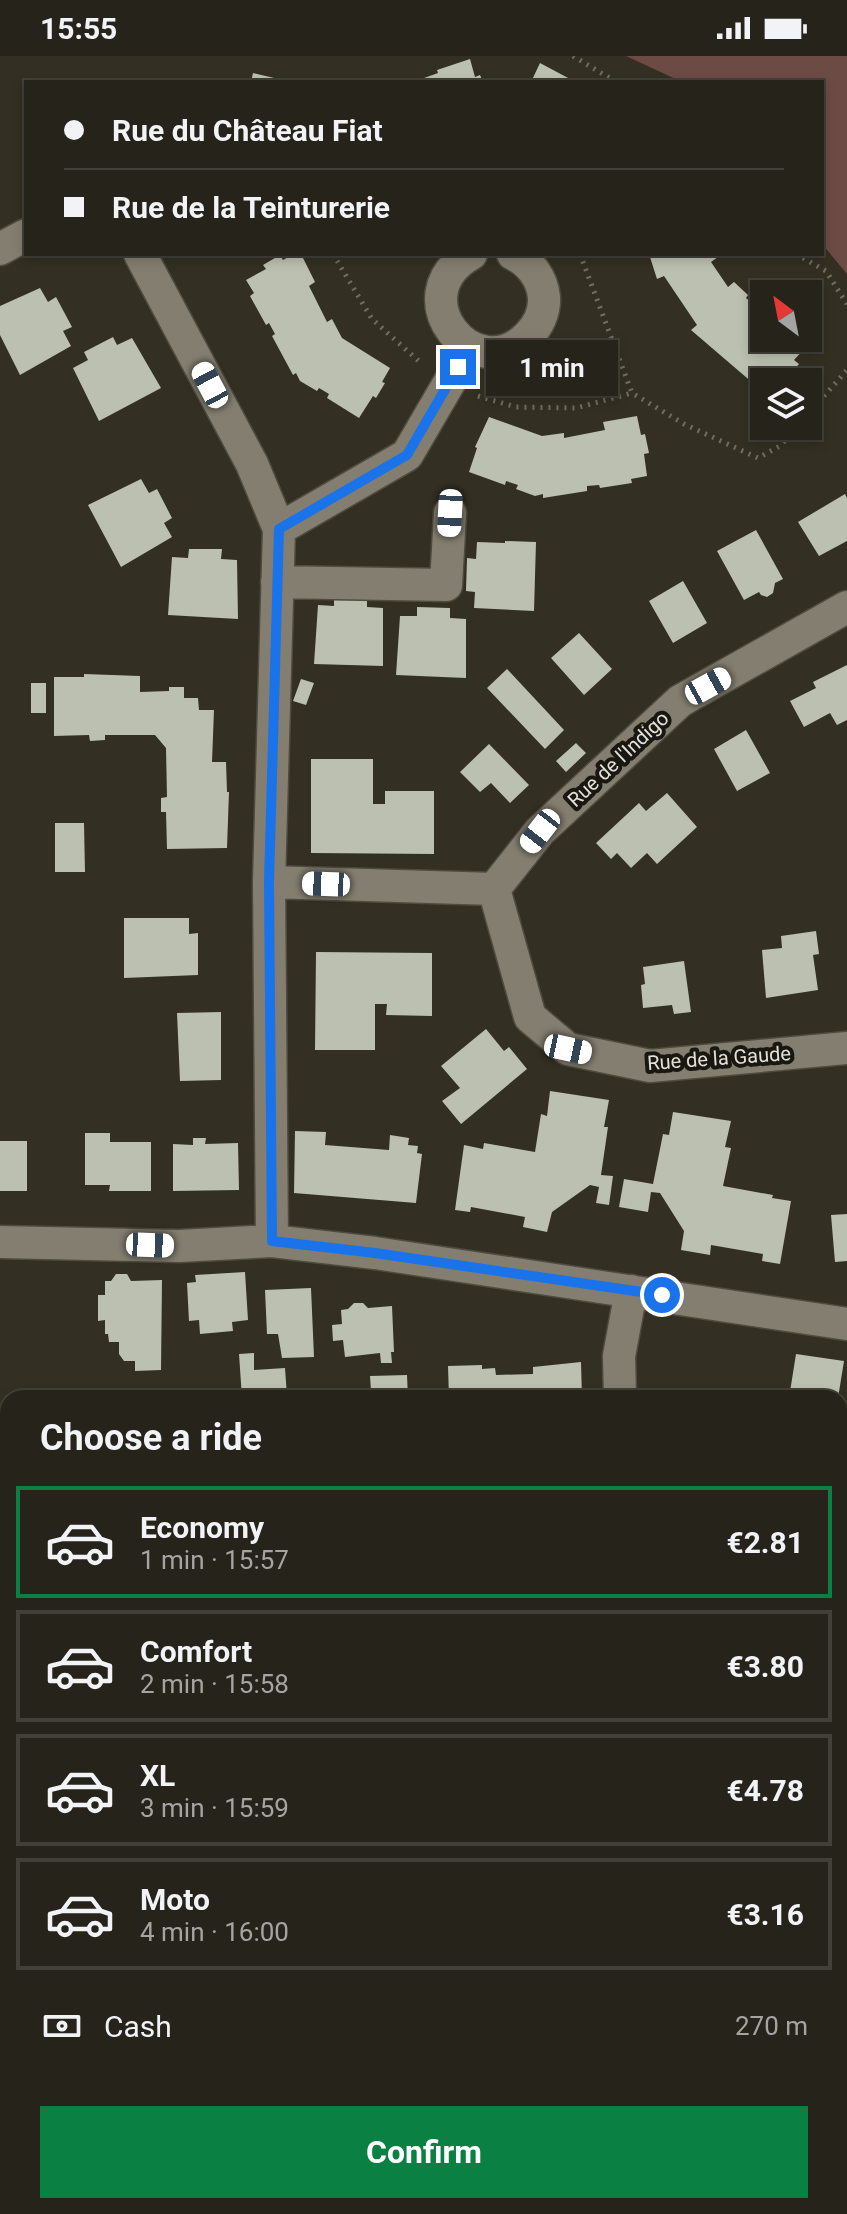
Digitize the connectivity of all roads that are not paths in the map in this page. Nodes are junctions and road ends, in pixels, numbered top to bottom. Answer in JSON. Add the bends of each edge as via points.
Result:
{"nodes":[{"id":1,"x":24,"y":236,"type":"edge"},
{"id":2,"x":0,"y":249,"type":"edge"},
{"id":3,"x":141,"y":256,"type":"edge"},
{"id":4,"x":468,"y":256,"type":"edge"},
{"id":5,"x":516,"y":256,"type":"edge"},
{"id":6,"x":470,"y":347,"type":"junction"},
{"id":7,"x":450,"y":513,"type":"dead end"},
{"id":8,"x":279,"y":529,"type":"junction"},
{"id":9,"x":277,"y":582,"type":"junction"},
{"id":10,"x":847,"y":607,"type":"edge"},
{"id":11,"x":269,"y":882,"type":"junction"},
{"id":12,"x":494,"y":889,"type":"junction"},
{"id":13,"x":847,"y":1048,"type":"edge"},
{"id":14,"x":272,"y":1241,"type":"junction"},
{"id":15,"x":0,"y":1242,"type":"edge"},
{"id":16,"x":631,"y":1291,"type":"junction"},
{"id":17,"x":847,"y":1324,"type":"edge"},
{"id":18,"x":620,"y":1390,"type":"edge"}],
"edges":[{"from":1,"to":2,"type":"street"},
{"from":3,"to":8,"type":"street","via":[[252,464]]},
{"from":4,"to":6,"type":"street","via":[[446,277],[441,309],[456,338]]},
{"from":5,"to":6,"type":"street","via":[[540,280],[542,315],[534,331],[521,344],[496,351]]},
{"from":6,"to":8,"type":"street","via":[[407,455]]},
{"from":7,"to":9,"type":"street","via":[[446,585]]},
{"from":8,"to":9,"type":"street"},
{"from":9,"to":11,"type":"street"},
{"from":10,"to":12,"type":"street","name":"Rue de l'Indigo","via":[[680,701],[540,831]]},
{"from":11,"to":12,"type":"street"},
{"from":11,"to":14,"type":"street"},
{"from":12,"to":13,"type":"street","name":"Rue de la Gaude","via":[[530,1017],[568,1049],[650,1066]]},
{"from":14,"to":15,"type":"street","via":[[179,1246]]},
{"from":14,"to":16,"type":"street"},
{"from":16,"to":17,"type":"street"},
{"from":16,"to":18,"type":"street","via":[[619,1356]]}]}
